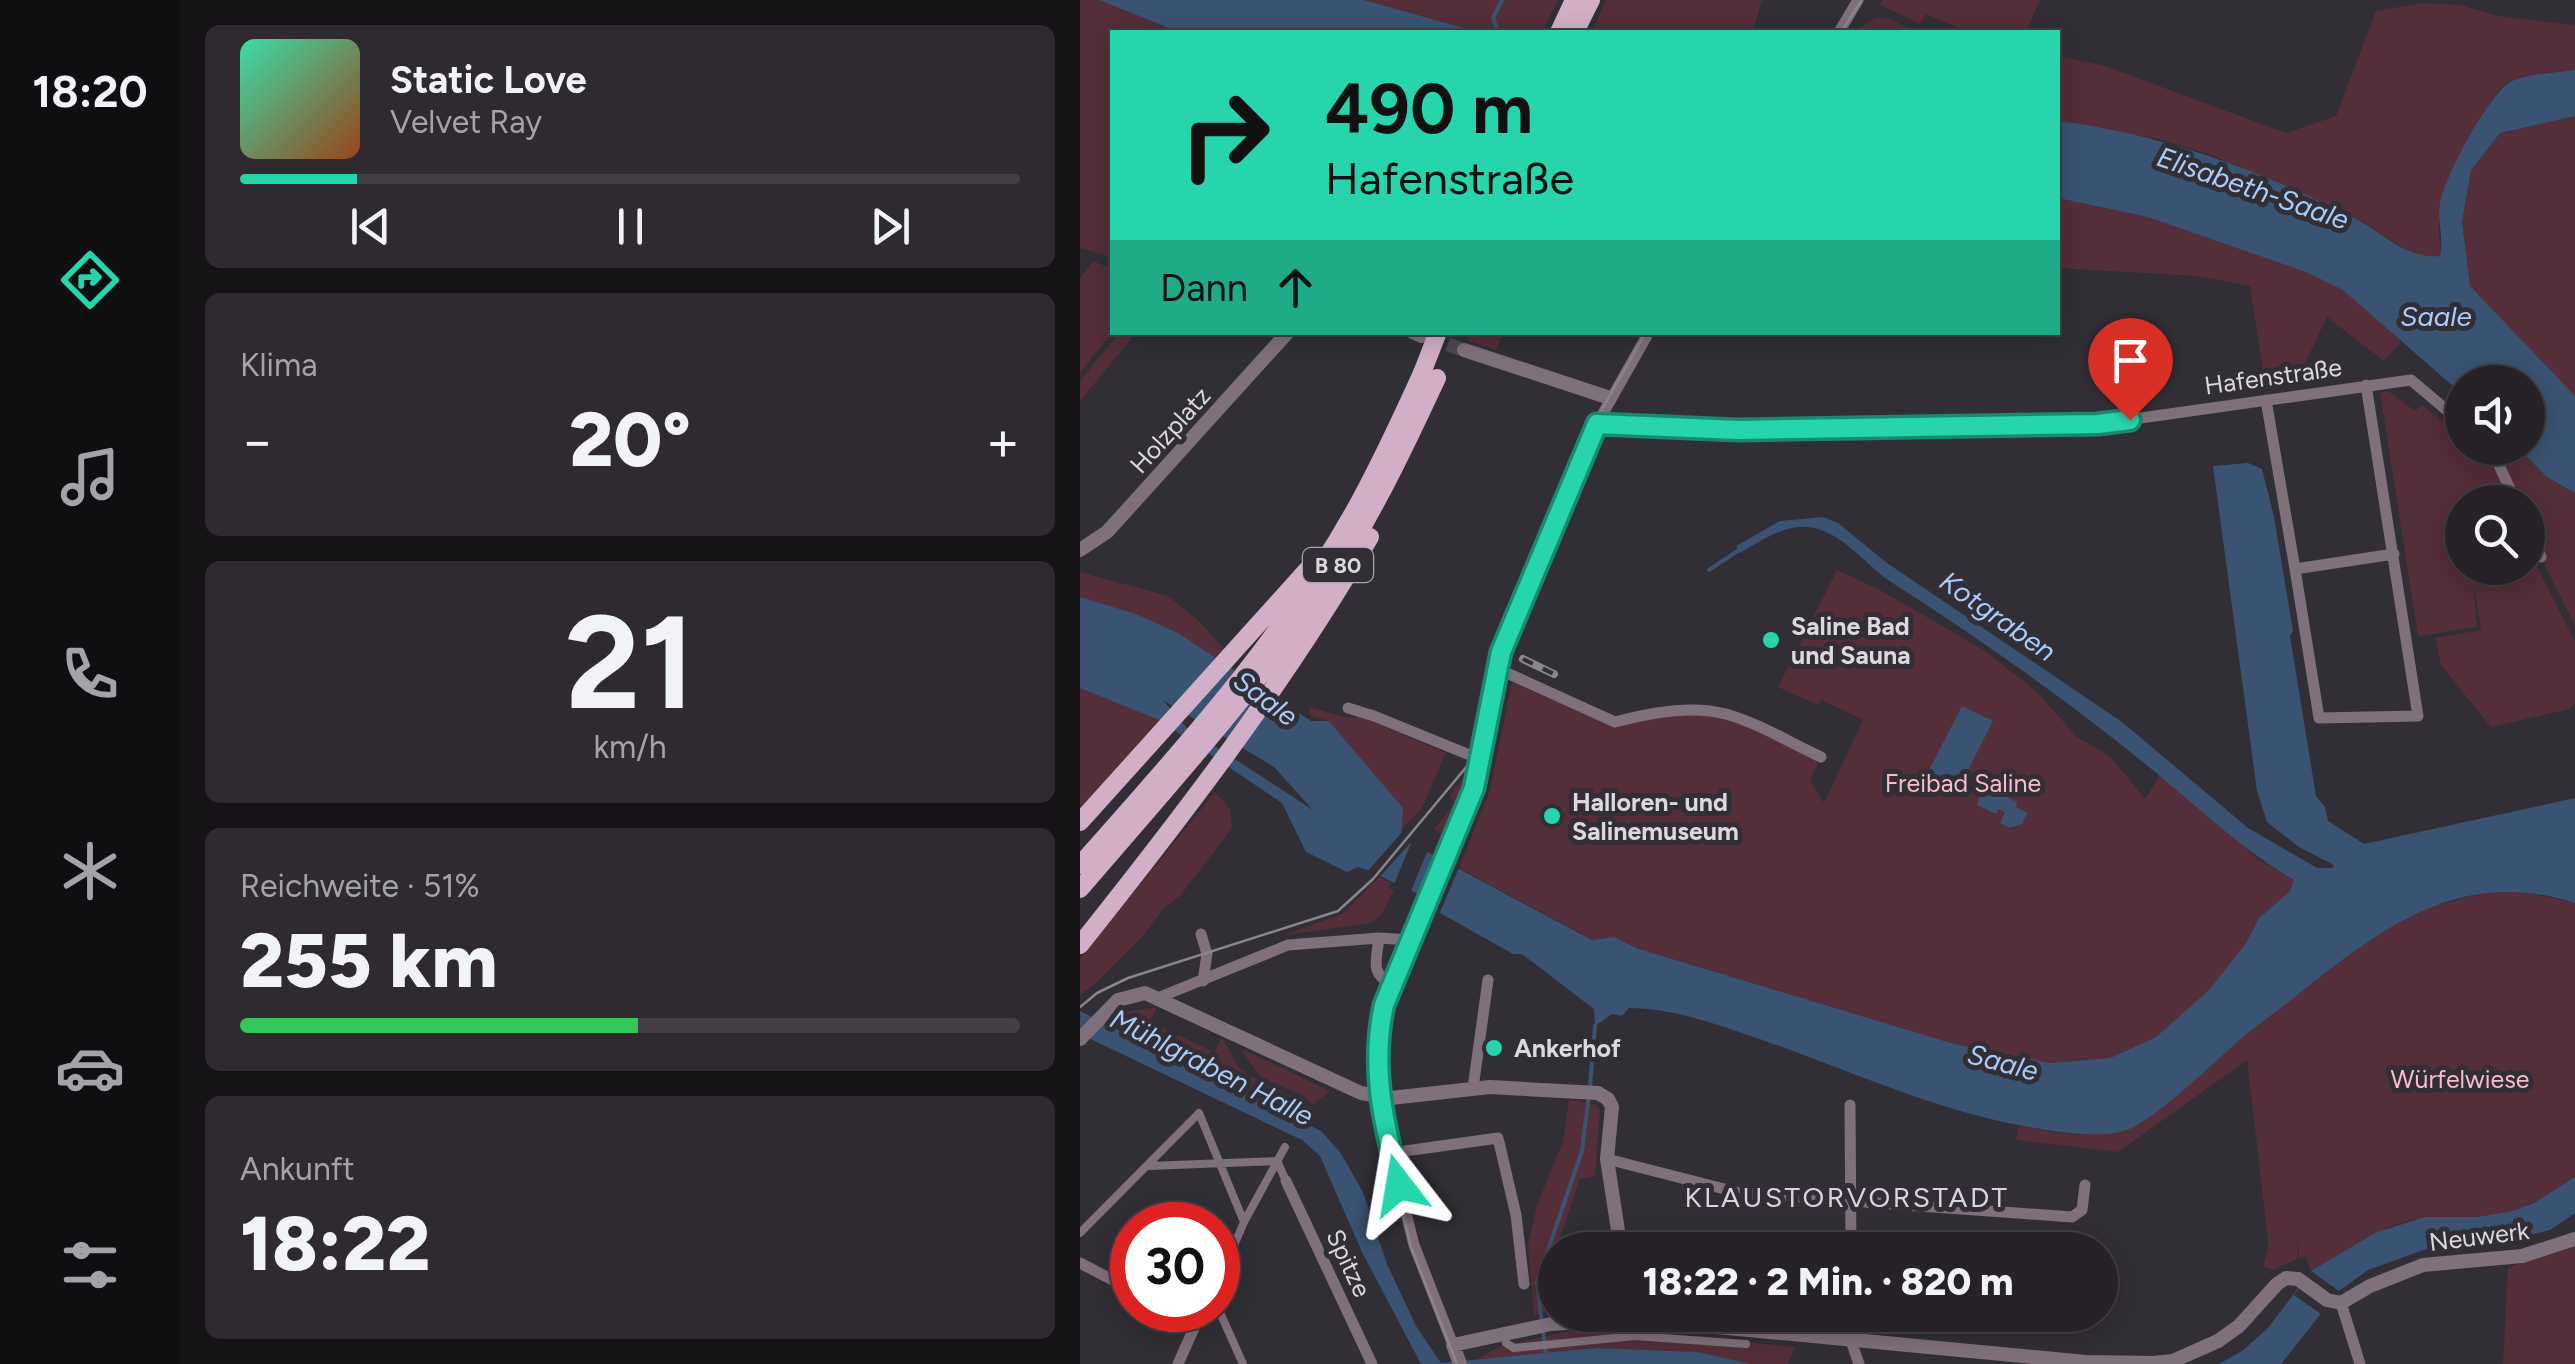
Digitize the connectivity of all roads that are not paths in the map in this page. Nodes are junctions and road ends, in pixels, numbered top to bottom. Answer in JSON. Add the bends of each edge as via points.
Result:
{"nodes":[{"id":1,"x":1574,"y":0,"type":"edge"},
{"id":2,"x":1591,"y":0,"type":"edge"},
{"id":3,"x":1858,"y":0,"type":"edge"},
{"id":4,"x":1842,"y":28,"type":"edge"},
{"id":5,"x":1560,"y":30,"type":"edge"},
{"id":6,"x":1577,"y":30,"type":"edge"},
{"id":7,"x":1285,"y":335,"type":"edge"},
{"id":8,"x":1424,"y":335,"type":"edge"},
{"id":9,"x":1647,"y":335,"type":"edge"},
{"id":10,"x":1464,"y":350,"type":"tunnel mouth"},
{"id":11,"x":1429,"y":376,"type":"junction"},
{"id":12,"x":2366,"y":386,"type":"junction"},
{"id":13,"x":1610,"y":398,"type":"junction"},
{"id":14,"x":2266,"y":400,"type":"junction"},
{"id":15,"x":2445,"y":409,"type":"edge"},
{"id":16,"x":1597,"y":424,"type":"junction"},
{"id":17,"x":1080,"y":550,"type":"edge"},
{"id":18,"x":2394,"y":554,"type":"junction"},
{"id":19,"x":2296,"y":569,"type":"junction"},
{"id":20,"x":1270,"y":651,"type":"junction"},
{"id":21,"x":1496,"y":668,"type":"junction"},
{"id":22,"x":1348,"y":708,"type":"dead end"},
{"id":23,"x":1821,"y":757,"type":"dead end"},
{"id":24,"x":1482,"y":760,"type":"junction"},
{"id":25,"x":1163,"y":781,"type":"junction"},
{"id":26,"x":1080,"y":822,"type":"edge"},
{"id":27,"x":1080,"y":865,"type":"edge"},
{"id":28,"x":1080,"y":888,"type":"edge"},
{"id":29,"x":1202,"y":934,"type":"dead end"},
{"id":30,"x":1379,"y":938,"type":"junction"},
{"id":31,"x":1410,"y":940,"type":"junction"},
{"id":32,"x":1080,"y":945,"type":"edge"},
{"id":33,"x":1207,"y":954,"type":"junction"},
{"id":34,"x":1234,"y":968,"type":"junction"},
{"id":35,"x":1488,"y":980,"type":"dead end"},
{"id":36,"x":1203,"y":981,"type":"junction"},
{"id":37,"x":1392,"y":984,"type":"junction"},
{"id":38,"x":1160,"y":997,"type":"junction"},
{"id":39,"x":1080,"y":1039,"type":"edge"},
{"id":40,"x":1473,"y":1088,"type":"junction"},
{"id":41,"x":1378,"y":1097,"type":"junction"},
{"id":42,"x":1850,"y":1105,"type":"dead end"},
{"id":43,"x":1284,"y":1147,"type":"dead end"},
{"id":44,"x":1391,"y":1153,"type":"junction"},
{"id":45,"x":1608,"y":1159,"type":"junction"},
{"id":46,"x":1277,"y":1162,"type":"junction"},
{"id":47,"x":1220,"y":1164,"type":"junction"},
{"id":48,"x":1148,"y":1166,"type":"junction"},
{"id":49,"x":1286,"y":1181,"type":"joint"},
{"id":50,"x":2085,"y":1185,"type":"dead end"},
{"id":51,"x":1851,"y":1202,"type":"junction"},
{"id":52,"x":1244,"y":1222,"type":"junction"},
{"id":53,"x":1240,"y":1231,"type":"edge"},
{"id":54,"x":1618,"y":1232,"type":"edge"},
{"id":55,"x":1851,"y":1232,"type":"edge"},
{"id":56,"x":1080,"y":1233,"type":"edge"},
{"id":57,"x":2575,"y":1239,"type":"edge"},
{"id":58,"x":1080,"y":1262,"type":"edge"},
{"id":59,"x":1110,"y":1278,"type":"edge"},
{"id":60,"x":1524,"y":1284,"type":"dead end"},
{"id":61,"x":2337,"y":1303,"type":"junction"},
{"id":62,"x":1538,"y":1327,"type":"edge"},
{"id":63,"x":1192,"y":1332,"type":"edge"},
{"id":64,"x":1228,"y":1332,"type":"edge"},
{"id":65,"x":1769,"y":1332,"type":"edge"},
{"id":66,"x":1851,"y":1332,"type":"edge"},
{"id":67,"x":1851,"y":1341,"type":"junction"},
{"id":68,"x":1506,"y":1343,"type":"dead end"},
{"id":69,"x":1746,"y":1344,"type":"dead end"},
{"id":70,"x":1457,"y":1355,"type":"edge"},
{"id":71,"x":2174,"y":1363,"type":"edge"},
{"id":72,"x":1178,"y":1364,"type":"edge"},
{"id":73,"x":1242,"y":1364,"type":"edge"},
{"id":74,"x":1372,"y":1364,"type":"edge"},
{"id":75,"x":1859,"y":1364,"type":"edge"},
{"id":76,"x":2360,"y":1364,"type":"edge"}],
"edges":[{"from":1,"to":5,"type":"main road"},
{"from":2,"to":6,"type":"main road"},
{"from":3,"to":4,"type":"street"},
{"from":7,"to":17,"type":"street","name":"Holzplatz","via":[[1107,532]]},
{"from":8,"to":11,"type":"main road","number":"B 80","bridge":true},
{"from":9,"to":13,"type":"street"},
{"from":10,"to":13,"type":"street"},
{"from":11,"to":20,"type":"main road","number":"B 80"},
{"from":11,"to":20,"type":"main road","number":"B 80","via":[[1407,442],[1349,549]]},
{"from":12,"to":14,"type":"street","name":"Hafenstraße"},
{"from":12,"to":15,"type":"street","name":"Hafenstraße","via":[[2411,380]]},
{"from":12,"to":18,"type":"street"},
{"from":13,"to":16,"type":"street"},
{"from":14,"to":16,"type":"street","name":"Hafenstraße","via":[[2098,424],[1738,430]]},
{"from":14,"to":19,"type":"street"},
{"from":16,"to":21,"type":"street"},
{"from":18,"to":19,"type":"street"},
{"from":18,"to":19,"type":"street","via":[[2418,716],[2320,718]]},
{"from":20,"to":25,"type":"main road","number":"B 80"},
{"from":20,"to":26,"type":"main road","via":[[1136,759]]},
{"from":20,"to":32,"type":"main road","via":[[1192,802]]},
{"from":21,"to":23,"type":"street","via":[[1615,722],[1713,711]]},
{"from":21,"to":24,"type":"street"},
{"from":22,"to":24,"type":"street"},
{"from":24,"to":31,"type":"street"},
{"from":25,"to":27,"type":"main road","number":"B 80"},
{"from":25,"to":28,"type":"main road","number":"B 80"},
{"from":29,"to":33,"type":"street"},
{"from":30,"to":31,"type":"street"},
{"from":30,"to":34,"type":"street","via":[[1288,945]]},
{"from":30,"to":37,"type":"street","via":[[1375,970]]},
{"from":31,"to":37,"type":"street"},
{"from":33,"to":34,"type":"street"},
{"from":33,"to":36,"type":"street"},
{"from":34,"to":36,"type":"street"},
{"from":35,"to":40,"type":"street"},
{"from":36,"to":38,"type":"street"},
{"from":37,"to":41,"type":"street","via":[[1379,1026]]},
{"from":38,"to":39,"type":"street","via":[[1132,994]]},
{"from":38,"to":41,"type":"street"},
{"from":40,"to":41,"type":"street"},
{"from":40,"to":45,"type":"street","via":[[1598,1093],[1612,1106]]},
{"from":41,"to":44,"type":"street"},
{"from":42,"to":51,"type":"street"},
{"from":43,"to":46,"type":"street"},
{"from":44,"to":60,"type":"street","via":[[1498,1138]]},
{"from":44,"to":70,"type":"street","via":[[1414,1246]]},
{"from":45,"to":51,"type":"street","via":[[1740,1193]]},
{"from":45,"to":54,"type":"street"},
{"from":46,"to":47,"type":"street"},
{"from":46,"to":49,"type":"street"},
{"from":46,"to":52,"type":"street"},
{"from":47,"to":48,"type":"street"},
{"from":47,"to":48,"type":"street","via":[[1199,1113]]},
{"from":47,"to":52,"type":"street"},
{"from":48,"to":56,"type":"street"},
{"from":49,"to":74,"type":"street","name":"Spitze"},
{"from":50,"to":51,"type":"street","via":[[2082,1210],[2072,1218]]},
{"from":51,"to":55,"type":"street"},
{"from":52,"to":53,"type":"street"},
{"from":57,"to":61,"type":"street","name":"Neuwerk","via":[[2522,1256],[2423,1265]]},
{"from":58,"to":59,"type":"street"},
{"from":61,"to":71,"type":"street","via":[[2302,1282],[2281,1280],[2238,1326]]},
{"from":61,"to":76,"type":"street"},
{"from":62,"to":70,"type":"street"},
{"from":63,"to":72,"type":"street"},
{"from":64,"to":73,"type":"street"},
{"from":65,"to":67,"type":"street"},
{"from":66,"to":67,"type":"street"},
{"from":67,"to":71,"type":"street"},
{"from":67,"to":75,"type":"street"},
{"from":68,"to":69,"type":"street","via":[[1514,1348],[1635,1336]]}]}
